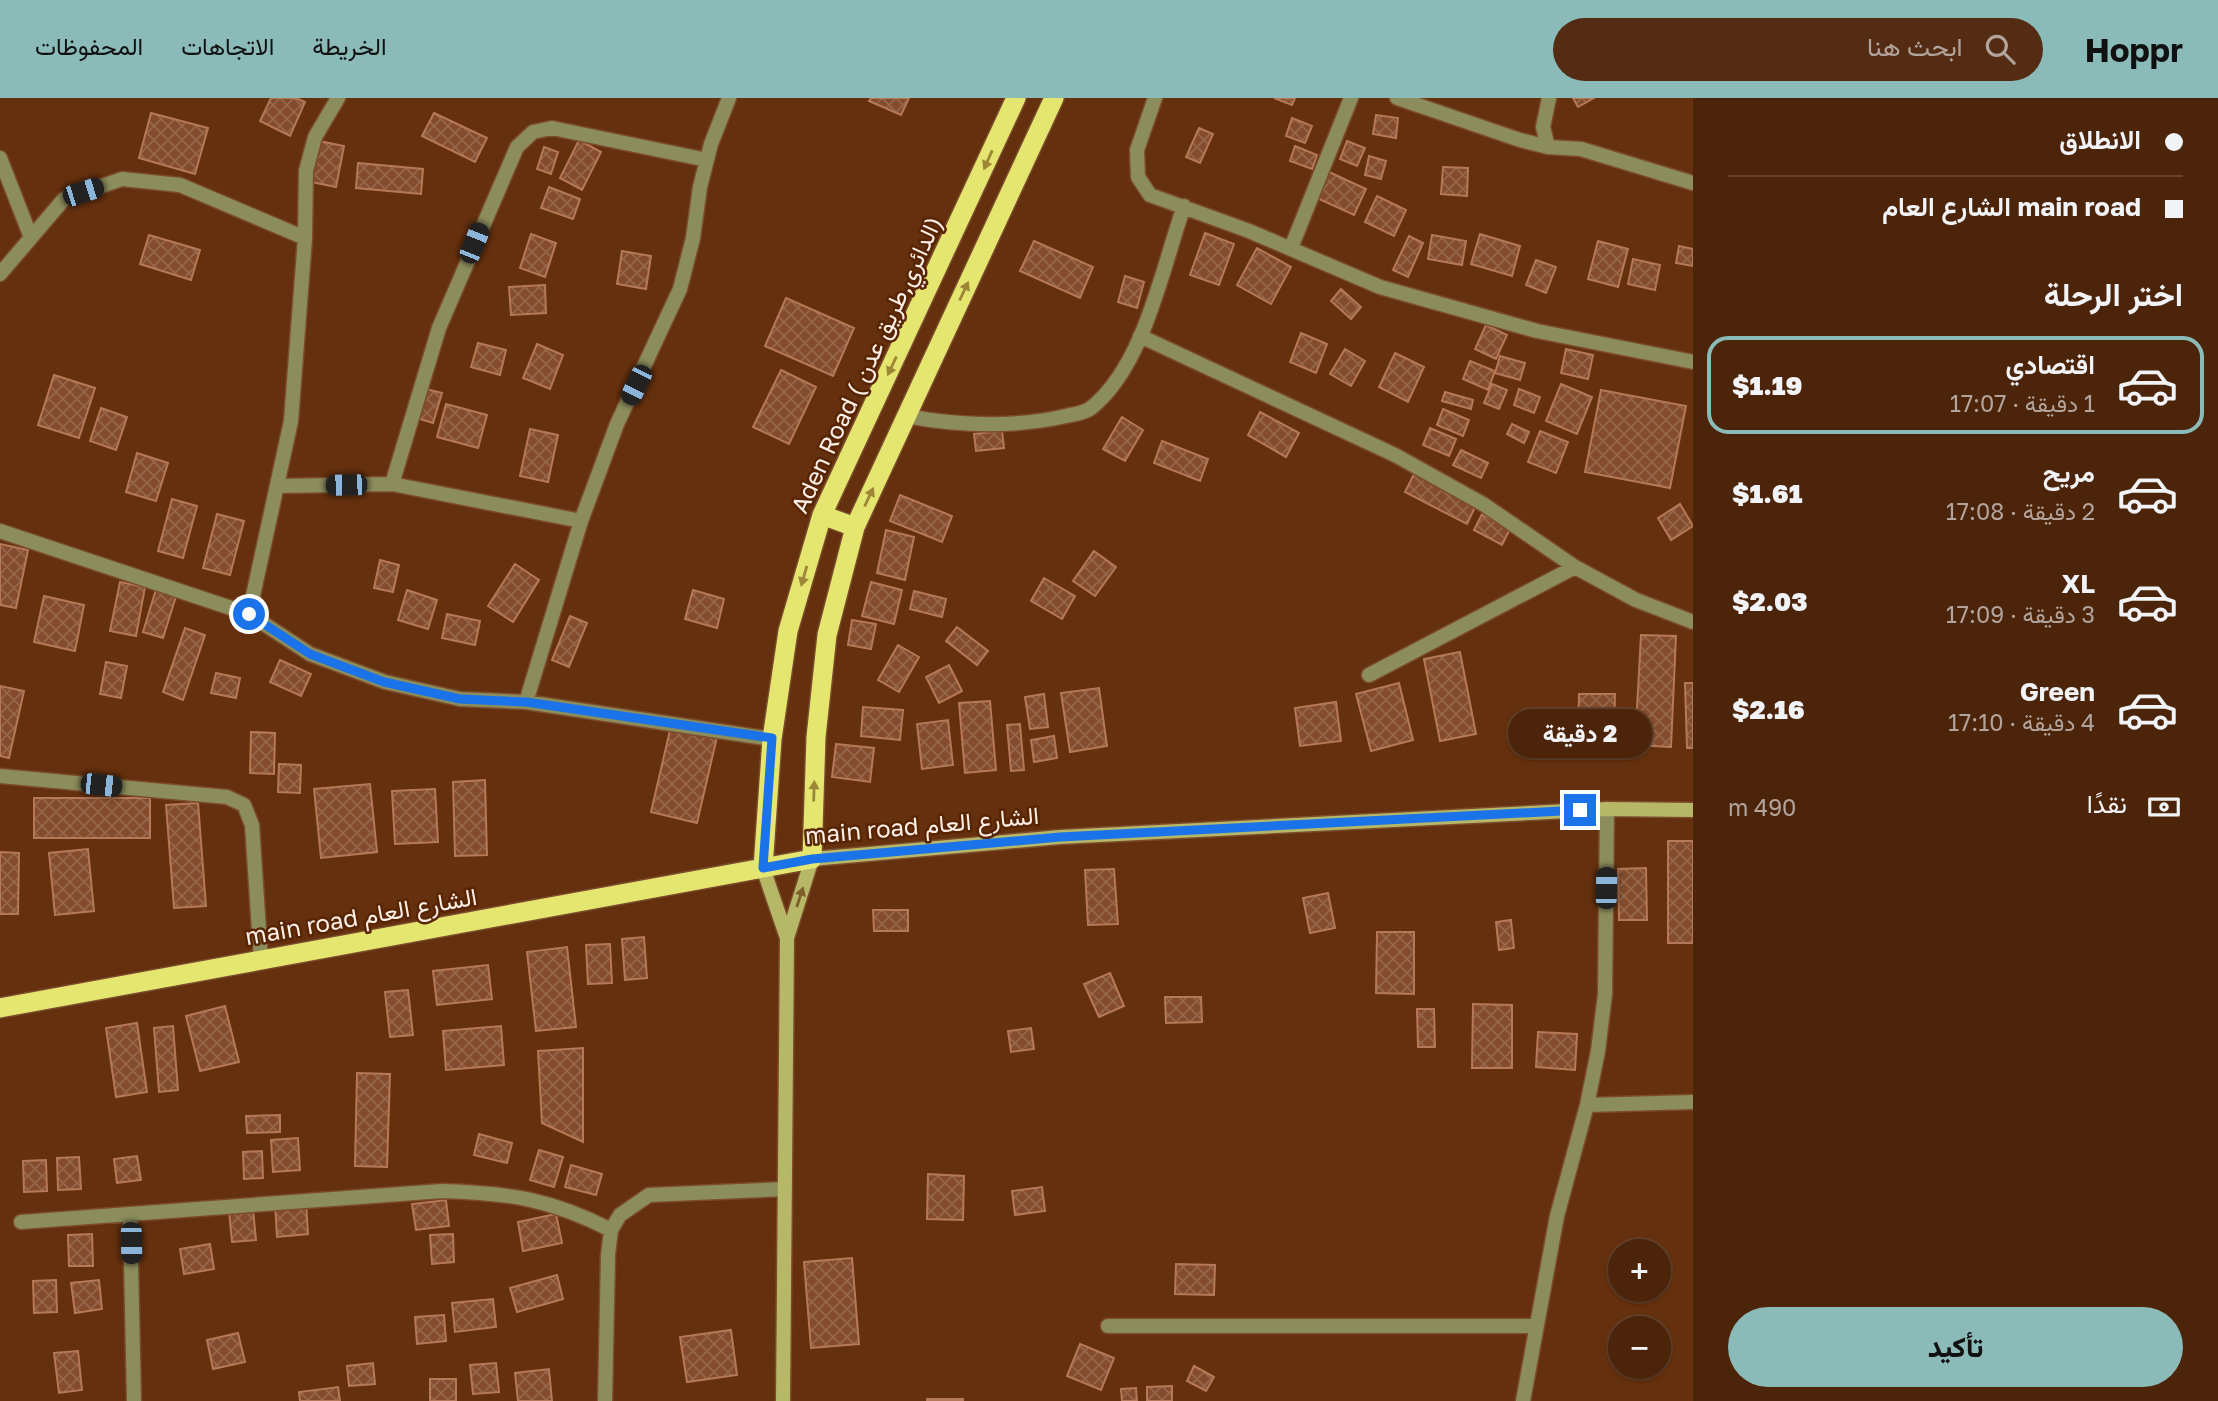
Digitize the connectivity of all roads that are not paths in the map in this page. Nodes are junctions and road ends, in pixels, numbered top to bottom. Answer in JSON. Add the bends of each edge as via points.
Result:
{"nodes":[{"id":1,"x":338,"y":98,"type":"edge"},
{"id":2,"x":729,"y":98,"type":"edge"},
{"id":3,"x":1016,"y":98,"type":"edge"},
{"id":4,"x":1054,"y":98,"type":"edge"},
{"id":5,"x":1155,"y":98,"type":"edge"},
{"id":6,"x":1351,"y":98,"type":"edge"},
{"id":7,"x":1397,"y":98,"type":"edge"},
{"id":8,"x":1549,"y":98,"type":"edge"},
{"id":9,"x":1548,"y":147,"type":"junction"},
{"id":10,"x":0,"y":158,"type":"edge"},
{"id":11,"x":707,"y":160,"type":"junction"},
{"id":12,"x":1693,"y":183,"type":"edge"},
{"id":13,"x":1184,"y":206,"type":"junction"},
{"id":14,"x":959,"y":225,"type":"junction"},
{"id":15,"x":30,"y":235,"type":"junction"},
{"id":16,"x":990,"y":236,"type":"junction"},
{"id":17,"x":305,"y":238,"type":"junction"},
{"id":18,"x":1291,"y":248,"type":"junction"},
{"id":19,"x":0,"y":274,"type":"edge"},
{"id":20,"x":1140,"y":336,"type":"junction"},
{"id":21,"x":1693,"y":362,"type":"edge"},
{"id":22,"x":906,"y":416,"type":"junction"},
{"id":23,"x":391,"y":484,"type":"junction"},
{"id":24,"x":278,"y":486,"type":"junction"},
{"id":25,"x":822,"y":515,"type":"junction"},
{"id":26,"x":581,"y":521,"type":"junction"},
{"id":27,"x":855,"y":527,"type":"junction"},
{"id":28,"x":0,"y":531,"type":"edge"},
{"id":29,"x":1575,"y":567,"type":"junction"},
{"id":30,"x":249,"y":614,"type":"junction"},
{"id":31,"x":1693,"y":622,"type":"edge"},
{"id":32,"x":1368,"y":675,"type":"dead end"},
{"id":33,"x":526,"y":702,"type":"junction"},
{"id":34,"x":772,"y":738,"type":"junction"},
{"id":35,"x":0,"y":776,"type":"edge"},
{"id":36,"x":1608,"y":809,"type":"junction"},
{"id":37,"x":1693,"y":810,"type":"edge"},
{"id":38,"x":812,"y":859,"type":"junction"},
{"id":39,"x":763,"y":868,"type":"junction"},
{"id":40,"x":787,"y":938,"type":"junction"},
{"id":41,"x":261,"y":960,"type":"junction"},
{"id":42,"x":0,"y":1008,"type":"edge"},
{"id":43,"x":1693,"y":1102,"type":"edge"},
{"id":44,"x":1587,"y":1105,"type":"junction"},
{"id":45,"x":785,"y":1189,"type":"junction"},
{"id":46,"x":131,"y":1216,"type":"junction"},
{"id":47,"x":21,"y":1222,"type":"dead end"},
{"id":48,"x":611,"y":1230,"type":"junction"},
{"id":49,"x":1108,"y":1326,"type":"dead end"},
{"id":50,"x":1535,"y":1326,"type":"junction"},
{"id":51,"x":134,"y":1401,"type":"edge"},
{"id":52,"x":605,"y":1401,"type":"edge"},
{"id":53,"x":783,"y":1401,"type":"edge"},
{"id":54,"x":1523,"y":1401,"type":"edge"}],
"edges":[{"from":1,"to":17,"type":"street","via":[[315,137],[306,171]]},
{"from":2,"to":11,"type":"street"},
{"from":3,"to":14,"type":"highway","name":"Aden Road ( الدائري,طريق عدن)","one_way":true},
{"from":4,"to":16,"type":"highway"},
{"from":5,"to":13,"type":"street","via":[[1137,150],[1138,177],[1150,195]]},
{"from":6,"to":18,"type":"street"},
{"from":7,"to":9,"type":"street"},
{"from":8,"to":9,"type":"street","via":[[1544,127]]},
{"from":9,"to":12,"type":"street","via":[[1593,152]]},
{"from":10,"to":15,"type":"street"},
{"from":11,"to":23,"type":"street","via":[[552,128],[533,132],[517,147],[439,328]]},
{"from":11,"to":26,"type":"street","via":[[680,289],[617,424]]},
{"from":13,"to":18,"type":"street"},
{"from":13,"to":20,"type":"street"},
{"from":14,"to":16,"type":"highway"},
{"from":14,"to":25,"type":"highway","name":"Aden Road ( الدائري,طريق عدن)","one_way":true},
{"from":15,"to":17,"type":"street","via":[[64,198],[122,179],[180,185]]},
{"from":15,"to":19,"type":"street"},
{"from":22,"to":16,"type":"highway","one_way":true},
{"from":17,"to":24,"type":"street","via":[[291,421]]},
{"from":18,"to":21,"type":"street","via":[[1380,287],[1471,313]]},
{"from":20,"to":22,"type":"street","via":[[1120,379],[1089,411],[1030,424],[948,424]]},
{"from":20,"to":29,"type":"street","via":[[1395,455],[1483,504]]},
{"from":27,"to":22,"type":"highway","one_way":true},
{"from":23,"to":24,"type":"street"},
{"from":23,"to":26,"type":"street"},
{"from":24,"to":30,"type":"street"},
{"from":25,"to":27,"type":"highway"},
{"from":25,"to":34,"type":"highway","name":"Aden Road ( الدائري,طريق عدن)","one_way":true,"via":[[788,631]]},
{"from":26,"to":33,"type":"street"},
{"from":38,"to":27,"type":"highway","one_way":true,"via":[[816,737],[827,635]]},
{"from":28,"to":30,"type":"street"},
{"from":29,"to":31,"type":"street","via":[[1636,600]]},
{"from":29,"to":32,"type":"street"},
{"from":30,"to":33,"type":"street","via":[[310,654],[384,682],[460,699]]},
{"from":33,"to":34,"type":"street"},
{"from":34,"to":39,"type":"highway","name":"Aden Road ( الدائري,طريق عدن)"},
{"from":35,"to":41,"type":"street","via":[[227,797],[244,806],[252,825]]},
{"from":36,"to":37,"type":"main road","name":"main road الشارع العام"},
{"from":36,"to":38,"type":"main road","name":"main road الشارع العام","via":[[1060,837]]},
{"from":36,"to":44,"type":"street","via":[[1605,994]]},
{"from":38,"to":39,"type":"highway","name":"main road الشارع العام"},
{"from":40,"to":38,"type":"main road","one_way":true},
{"from":39,"to":40,"type":"main road"},
{"from":39,"to":41,"type":"highway","name":"main road الشارع العام"},
{"from":40,"to":45,"type":"main road"},
{"from":41,"to":42,"type":"highway","name":"main road الشارع العام"},
{"from":43,"to":44,"type":"street"},
{"from":44,"to":50,"type":"street","via":[[1557,1216]]},
{"from":45,"to":48,"type":"street","via":[[649,1195],[620,1215]]},
{"from":45,"to":53,"type":"main road"},
{"from":46,"to":47,"type":"street"},
{"from":46,"to":48,"type":"street","via":[[442,1191],[502,1193],[574,1210]]},
{"from":46,"to":51,"type":"street"},
{"from":48,"to":52,"type":"street"},
{"from":49,"to":50,"type":"street"},
{"from":50,"to":54,"type":"street"}]}
